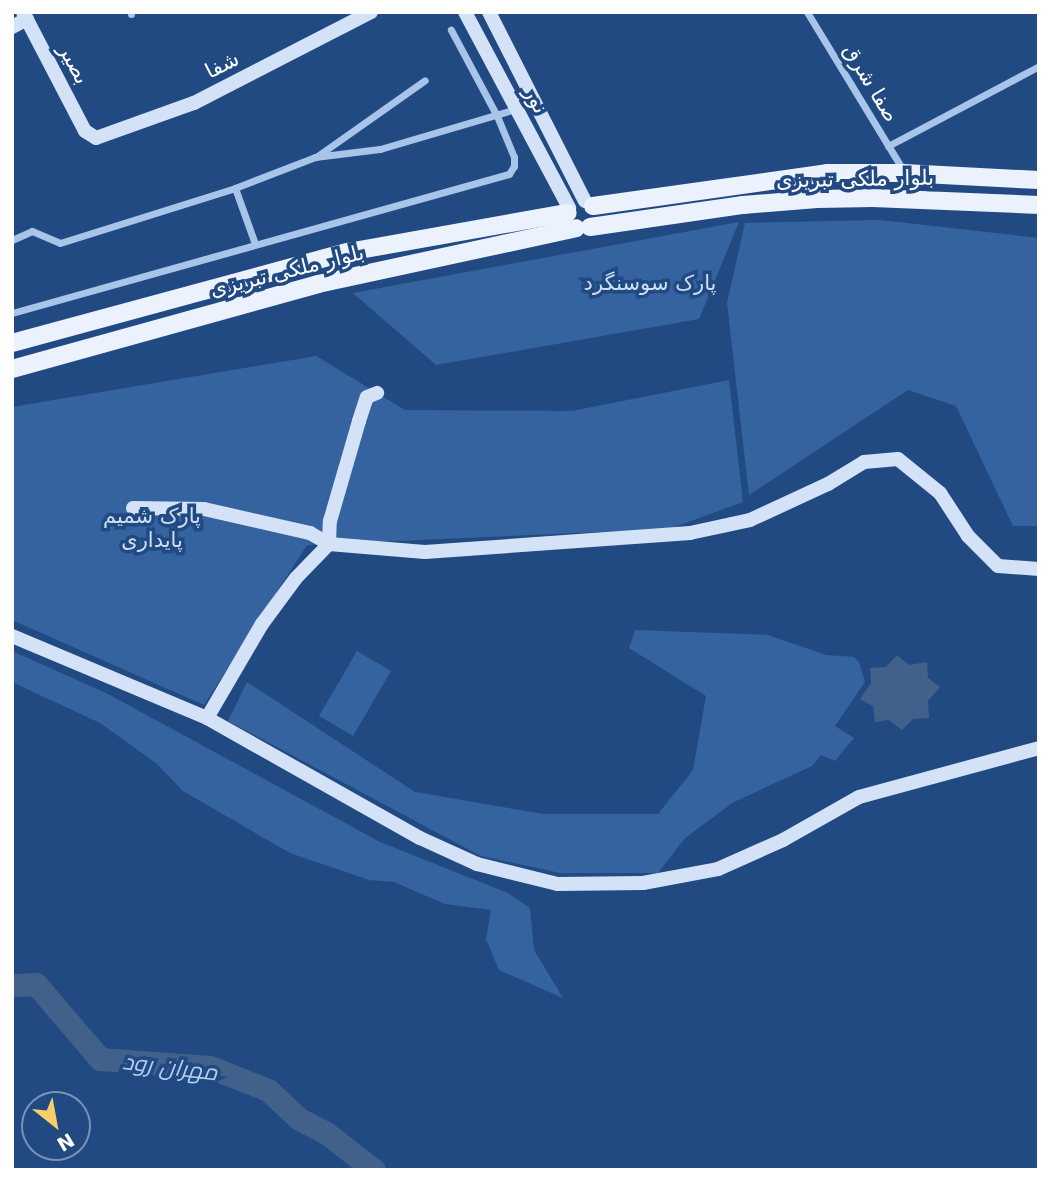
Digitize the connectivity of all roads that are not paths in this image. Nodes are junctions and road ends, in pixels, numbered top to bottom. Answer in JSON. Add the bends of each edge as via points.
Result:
{"nodes":[{"id":1,"x":371,"y":12,"type":"edge"},
{"id":2,"x":465,"y":12,"type":"edge"},
{"id":3,"x":489,"y":12,"type":"edge"},
{"id":4,"x":807,"y":12,"type":"edge"},
{"id":5,"x":25,"y":16,"type":"edge"},
{"id":6,"x":12,"y":27,"type":"edge"},
{"id":7,"x":451,"y":30,"type":"dead end"},
{"id":8,"x":1039,"y":66,"type":"edge"},
{"id":9,"x":425,"y":80,"type":"dead end"},
{"id":10,"x":516,"y":108,"type":"junction"},
{"id":11,"x":497,"y":116,"type":"junction"},
{"id":12,"x":88,"y":134,"type":"joint"},
{"id":13,"x":888,"y":146,"type":"junction"},
{"id":14,"x":315,"y":157,"type":"junction"},
{"id":15,"x":904,"y":173,"type":"junction"},
{"id":16,"x":1039,"y":180,"type":"edge"},
{"id":17,"x":234,"y":188,"type":"junction"},
{"id":18,"x":1039,"y":205,"type":"edge"},
{"id":19,"x":580,"y":214,"type":"junction"},
{"id":20,"x":12,"y":240,"type":"edge"},
{"id":21,"x":256,"y":244,"type":"junction"},
{"id":22,"x":12,"y":313,"type":"edge"},
{"id":23,"x":12,"y":343,"type":"edge"},
{"id":24,"x":12,"y":369,"type":"edge"},
{"id":25,"x":377,"y":393,"type":"dead end"},
{"id":26,"x":133,"y":508,"type":"dead end"},
{"id":27,"x":328,"y":544,"type":"junction"},
{"id":28,"x":1039,"y":569,"type":"edge"},
{"id":29,"x":12,"y":636,"type":"edge"},
{"id":30,"x":207,"y":718,"type":"junction"},
{"id":31,"x":1039,"y":748,"type":"edge"}],
"edges":[{"from":1,"to":12,"type":"street","name":"شفا","via":[[194,103],[139,126],[96,138]]},
{"from":2,"to":10,"type":"street","name":"نور"},
{"from":3,"to":19,"type":"street","name":"نور"},
{"from":4,"to":13,"type":"street","name":"صفا شرق"},
{"from":5,"to":6,"type":"street"},
{"from":5,"to":12,"type":"street","name":"بصیر"},
{"from":7,"to":11,"type":"street"},
{"from":8,"to":13,"type":"street"},
{"from":9,"to":14,"type":"street"},
{"from":10,"to":11,"type":"street"},
{"from":10,"to":19,"type":"street","name":"نور"},
{"from":11,"to":14,"type":"street","via":[[380,149]]},
{"from":11,"to":21,"type":"street","via":[[514,157],[514,166],[503,178]]},
{"from":13,"to":15,"type":"street","name":"صفا شرق"},
{"from":14,"to":17,"type":"street"},
{"from":15,"to":16,"type":"main road","name":"بلوار ملکى تبریزى"},
{"from":15,"to":19,"type":"main road","name":"بلوار ملکى تبریزى","via":[[787,176]]},
{"from":17,"to":20,"type":"street","via":[[60,243],[32,231]]},
{"from":17,"to":21,"type":"street"},
{"from":18,"to":19,"type":"main road","name":"بلوار ملکى تبریزى","via":[[817,199]]},
{"from":19,"to":23,"type":"main road","name":"بلوار ملکى تبریزى","via":[[348,252]]},
{"from":19,"to":24,"type":"main road","name":"بلوار ملکى تبریزى"},
{"from":21,"to":22,"type":"street"},
{"from":25,"to":27,"type":"street","via":[[367,397],[359,421],[330,521]]},
{"from":26,"to":27,"type":"street","via":[[204,509],[310,533]]},
{"from":27,"to":28,"type":"street","via":[[425,552],[690,533],[750,520],[864,463],[898,459],[940,493],[968,536],[998,566]]},
{"from":27,"to":30,"type":"street","via":[[262,624]]},
{"from":29,"to":30,"type":"street"},
{"from":30,"to":31,"type":"street","via":[[420,838],[477,864],[558,884],[643,883],[718,869],[783,840],[859,797]]}]}
